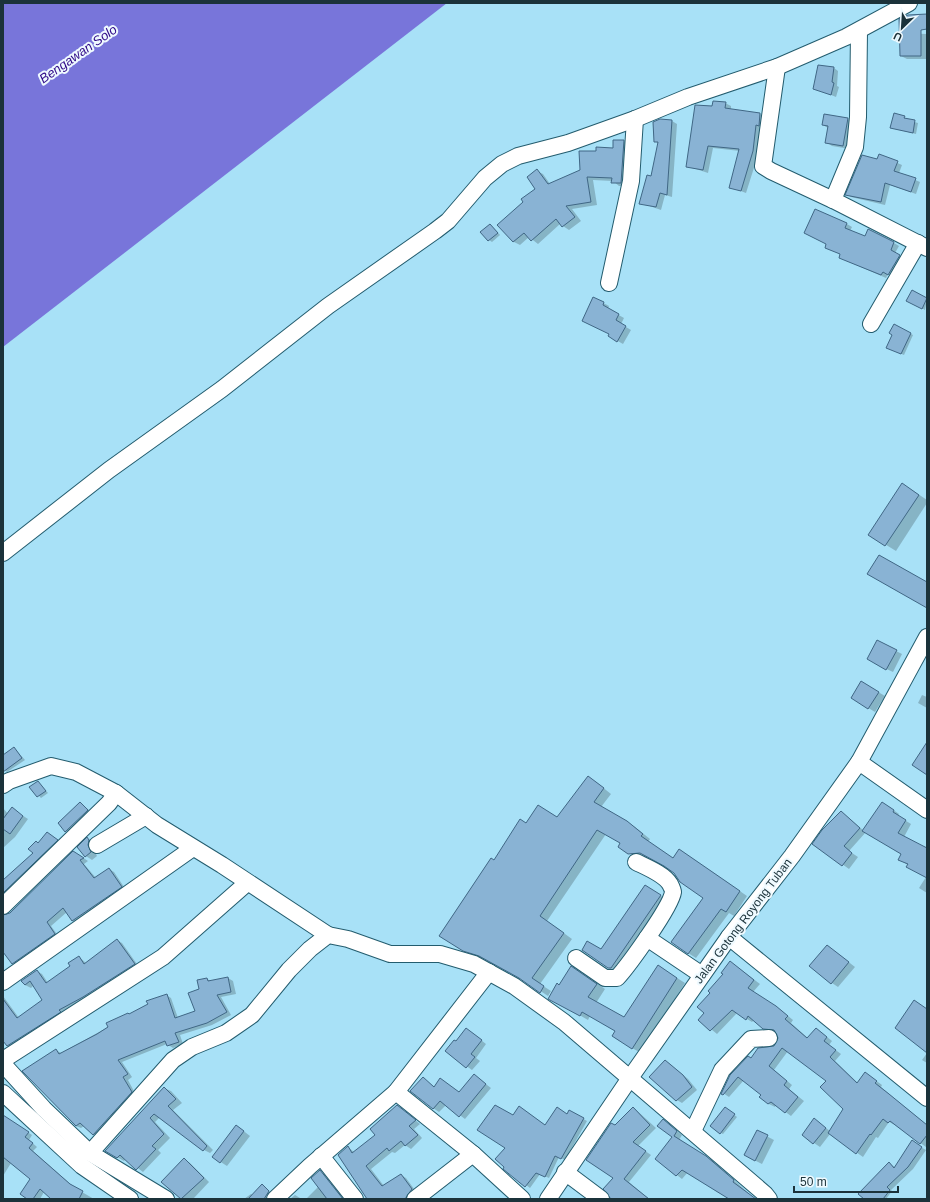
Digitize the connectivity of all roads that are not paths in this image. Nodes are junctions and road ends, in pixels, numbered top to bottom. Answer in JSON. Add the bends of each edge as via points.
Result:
{"nodes":[{"id":1,"x":909,"y":3,"type":"edge"},
{"id":2,"x":859,"y":31,"type":"junction"},
{"id":3,"x":777,"y":66,"type":"junction"},
{"id":4,"x":635,"y":119,"type":"junction"},
{"id":5,"x":834,"y":200,"type":"junction"},
{"id":6,"x":923,"y":246,"type":"edge"},
{"id":7,"x":610,"y":283,"type":"dead end"},
{"id":8,"x":871,"y":324,"type":"dead end"},
{"id":9,"x":3,"y":553,"type":"edge"},
{"id":10,"x":927,"y":637,"type":"edge"},
{"id":11,"x":859,"y":762,"type":"junction"},
{"id":12,"x":3,"y":785,"type":"edge"},
{"id":13,"x":116,"y":793,"type":"junction"},
{"id":14,"x":927,"y":810,"type":"edge"},
{"id":15,"x":146,"y":816,"type":"junction"},
{"id":16,"x":97,"y":845,"type":"dead end"},
{"id":17,"x":193,"y":848,"type":"junction"},
{"id":18,"x":636,"y":862,"type":"dead end"},
{"id":19,"x":247,"y":882,"type":"junction"},
{"id":20,"x":3,"y":906,"type":"edge"},
{"id":21,"x":328,"y":936,"type":"junction"},
{"id":22,"x":729,"y":937,"type":"junction"},
{"id":23,"x":647,"y":938,"type":"junction"},
{"id":24,"x":576,"y":958,"type":"dead end"},
{"id":25,"x":489,"y":972,"type":"junction"},
{"id":26,"x":702,"y":975,"type":"junction"},
{"id":27,"x":3,"y":982,"type":"edge"},
{"id":28,"x":768,"y":1038,"type":"dead end"},
{"id":29,"x":3,"y":1060,"type":"edge"},
{"id":30,"x":3,"y":1064,"type":"edge"},
{"id":31,"x":630,"y":1078,"type":"junction"},
{"id":32,"x":396,"y":1092,"type":"junction"},
{"id":33,"x":3,"y":1093,"type":"edge"},
{"id":34,"x":927,"y":1098,"type":"edge"},
{"id":35,"x":692,"y":1132,"type":"junction"},
{"id":36,"x":90,"y":1153,"type":"junction"},
{"id":37,"x":472,"y":1154,"type":"junction"},
{"id":38,"x":321,"y":1156,"type":"junction"},
{"id":39,"x":565,"y":1172,"type":"junction"},
{"id":40,"x":130,"y":1199,"type":"edge"},
{"id":41,"x":166,"y":1199,"type":"edge"},
{"id":42,"x":275,"y":1199,"type":"edge"},
{"id":43,"x":355,"y":1199,"type":"edge"},
{"id":44,"x":415,"y":1199,"type":"edge"},
{"id":45,"x":522,"y":1199,"type":"edge"},
{"id":46,"x":548,"y":1199,"type":"edge"},
{"id":47,"x":601,"y":1199,"type":"edge"},
{"id":48,"x":768,"y":1199,"type":"edge"}],
"edges":[{"from":1,"to":2,"type":"street"},
{"from":2,"to":3,"type":"street"},
{"from":2,"to":5,"type":"street","via":[[858,117],[854,147]]},
{"from":3,"to":4,"type":"street","via":[[688,97]]},
{"from":3,"to":5,"type":"street","via":[[763,166]]},
{"from":4,"to":7,"type":"street","via":[[631,181]]},
{"from":4,"to":9,"type":"street","via":[[568,143],[518,156],[502,164],[485,178],[448,221],[328,306]]},
{"from":5,"to":6,"type":"street"},
{"from":6,"to":8,"type":"street"},
{"from":10,"to":11,"type":"street","name":"Jalan Gotong Royong Tuban"},
{"from":11,"to":14,"type":"street"},
{"from":11,"to":22,"type":"street","name":"Jalan Gotong Royong Tuban","via":[[792,856]]},
{"from":12,"to":13,"type":"street","via":[[50,766],[76,772]]},
{"from":13,"to":15,"type":"street"},
{"from":13,"to":20,"type":"street","via":[[109,803]]},
{"from":15,"to":16,"type":"street"},
{"from":15,"to":17,"type":"street"},
{"from":17,"to":19,"type":"street"},
{"from":17,"to":27,"type":"street"},
{"from":18,"to":23,"type":"street","via":[[667,880],[673,892]]},
{"from":19,"to":21,"type":"street"},
{"from":19,"to":29,"type":"street","via":[[163,957]]},
{"from":21,"to":25,"type":"street","via":[[348,939],[390,954],[440,954],[474,964]]},
{"from":21,"to":36,"type":"street","via":[[288,970],[252,1015],[226,1033],[192,1047],[173,1060]]},
{"from":22,"to":26,"type":"street","name":"Jalan Gotong Royong Tuban"},
{"from":22,"to":34,"type":"street"},
{"from":23,"to":24,"type":"street","via":[[616,978],[605,978]]},
{"from":23,"to":26,"type":"street"},
{"from":25,"to":31,"type":"street","via":[[514,986],[564,1022]]},
{"from":25,"to":32,"type":"street"},
{"from":26,"to":31,"type":"street","name":"Jalan Gotong Royong Tuban"},
{"from":28,"to":35,"type":"street","via":[[751,1039],[722,1070]]},
{"from":30,"to":36,"type":"street","via":[[44,1109]]},
{"from":31,"to":35,"type":"street"},
{"from":31,"to":39,"type":"street","name":"Jalan Gotong Royong Tuban"},
{"from":32,"to":37,"type":"street"},
{"from":32,"to":38,"type":"street"},
{"from":33,"to":40,"type":"street","via":[[82,1166]]},
{"from":35,"to":48,"type":"street"},
{"from":36,"to":41,"type":"street"},
{"from":37,"to":44,"type":"street"},
{"from":37,"to":45,"type":"street"},
{"from":38,"to":42,"type":"street"},
{"from":38,"to":43,"type":"street"},
{"from":39,"to":46,"type":"street","name":"Jalan Gotong Royong Tuban"},
{"from":39,"to":47,"type":"street"}]}
